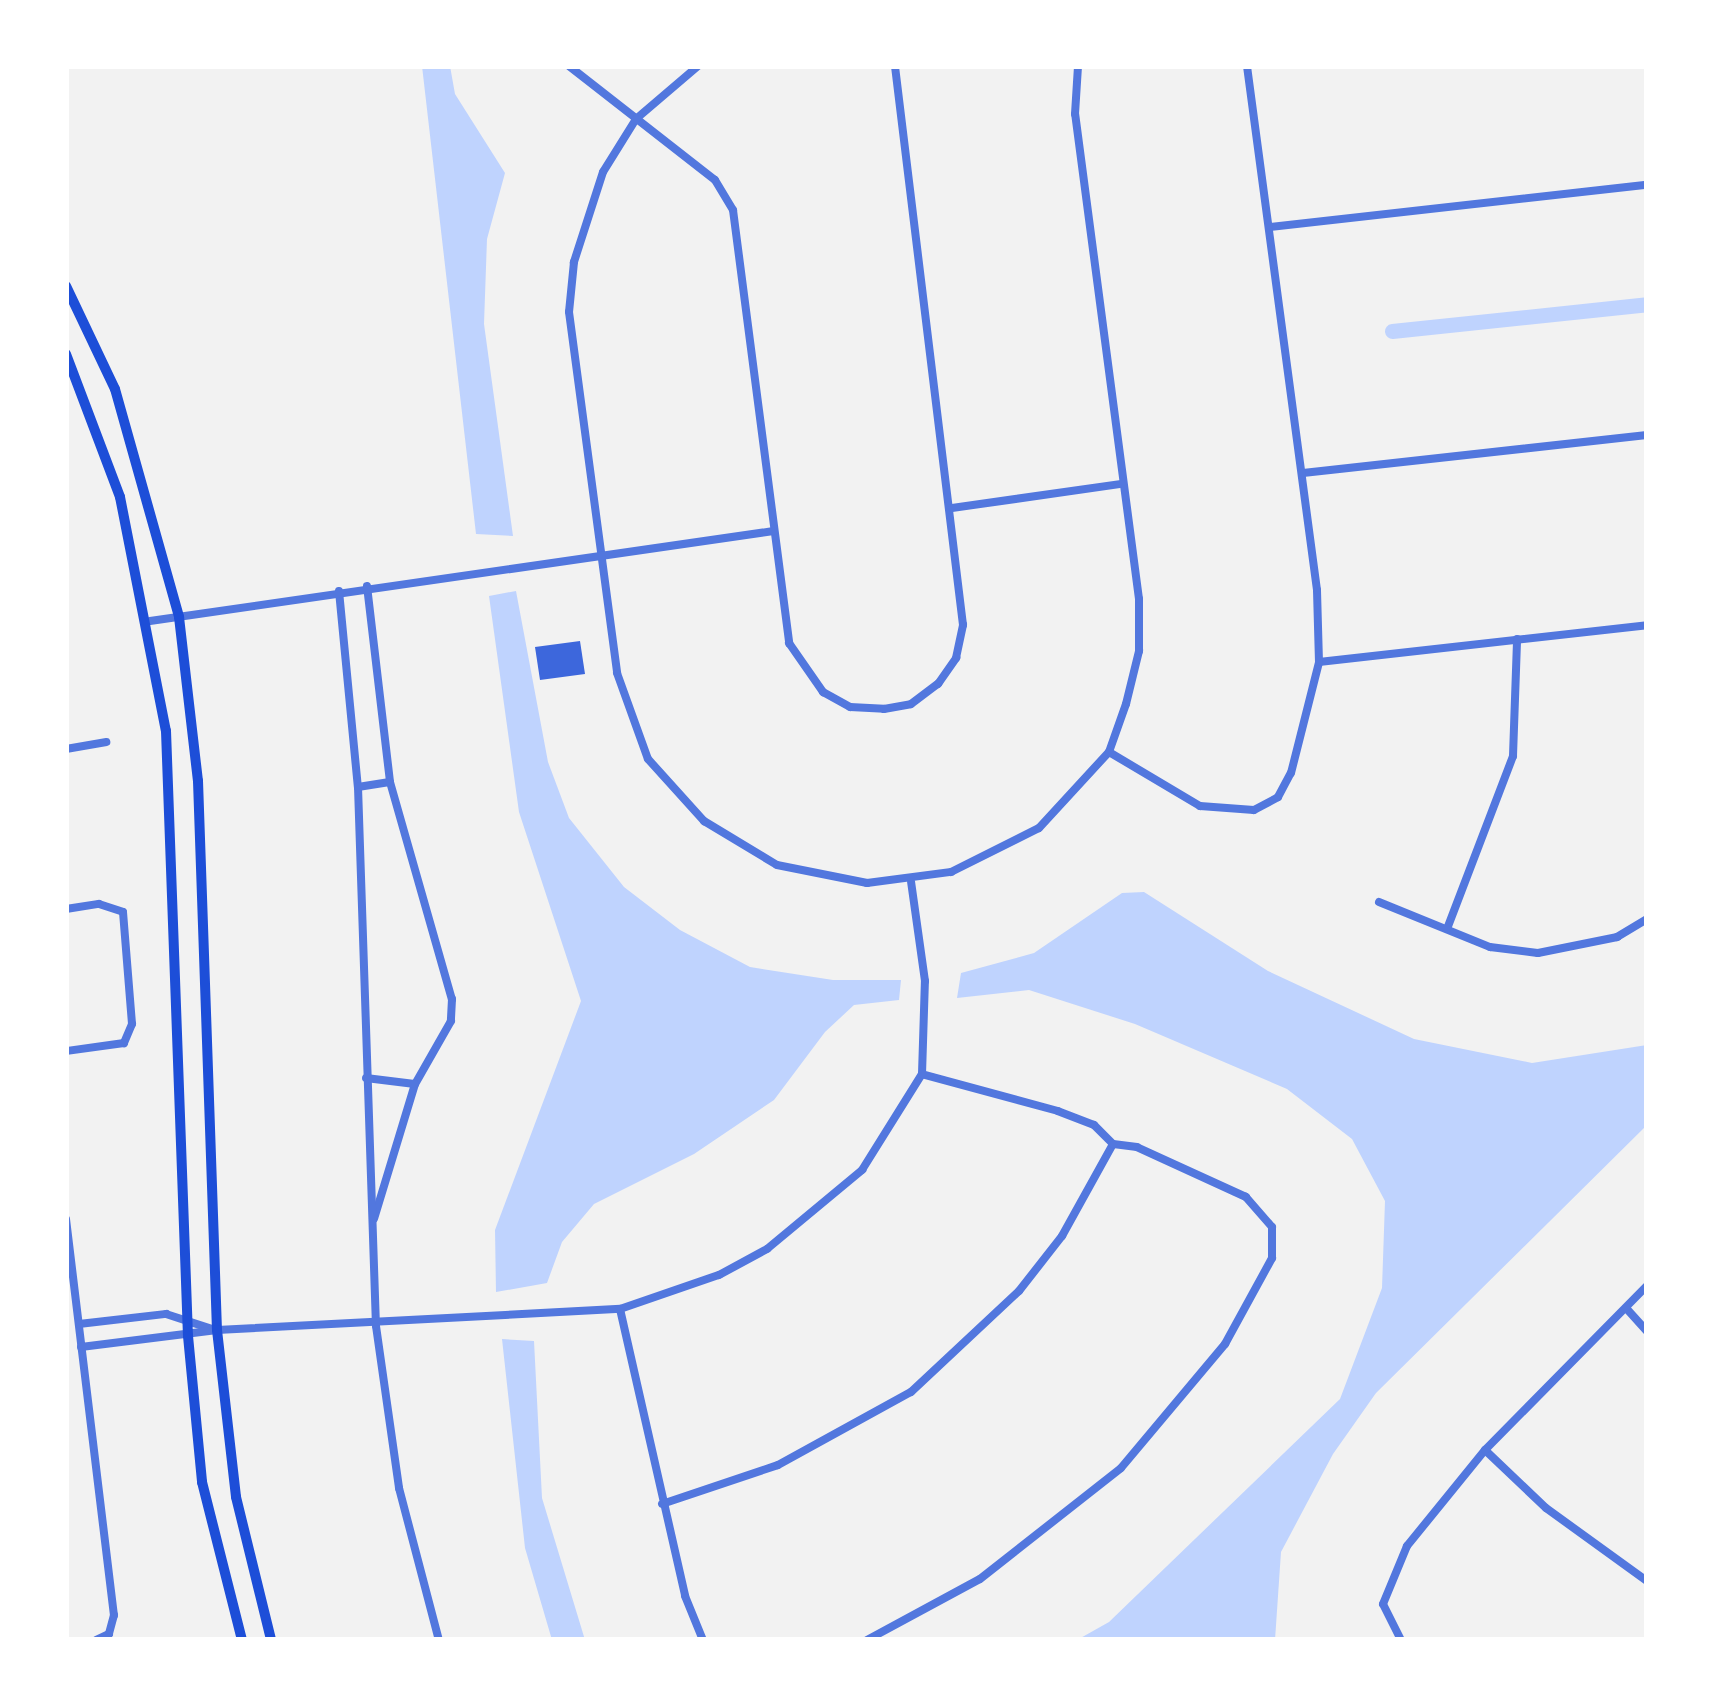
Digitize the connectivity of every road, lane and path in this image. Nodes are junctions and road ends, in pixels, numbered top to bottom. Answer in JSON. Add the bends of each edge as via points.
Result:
{"nodes":[{"id":1,"x":569,"y":66,"type":"edge"},
{"id":2,"x":698,"y":66,"type":"edge"},
{"id":3,"x":895,"y":66,"type":"edge"},
{"id":4,"x":1078,"y":66,"type":"edge"},
{"id":5,"x":1246,"y":66,"type":"edge"},
{"id":6,"x":636,"y":119,"type":"junction"},
{"id":7,"x":1647,"y":185,"type":"edge"},
{"id":8,"x":1270,"y":227,"type":"junction"},
{"id":9,"x":66,"y":286,"type":"edge"},
{"id":10,"x":66,"y":355,"type":"edge"},
{"id":11,"x":1647,"y":435,"type":"edge"},
{"id":12,"x":1303,"y":473,"type":"junction"},
{"id":13,"x":1121,"y":484,"type":"junction"},
{"id":14,"x":952,"y":508,"type":"junction"},
{"id":15,"x":775,"y":531,"type":"junction"},
{"id":16,"x":600,"y":555,"type":"junction"},
{"id":17,"x":367,"y":586,"type":"junction"},
{"id":18,"x":338,"y":590,"type":"junction"},
{"id":19,"x":178,"y":616,"type":"junction"},
{"id":20,"x":150,"y":621,"type":"junction"},
{"id":21,"x":1647,"y":626,"type":"edge"},
{"id":22,"x":1517,"y":639,"type":"junction"},
{"id":23,"x":1319,"y":662,"type":"junction"},
{"id":24,"x":106,"y":742,"type":"dead end"},
{"id":25,"x":66,"y":748,"type":"edge"},
{"id":26,"x":1108,"y":752,"type":"junction"},
{"id":27,"x":390,"y":782,"type":"junction"},
{"id":28,"x":358,"y":787,"type":"junction"},
{"id":29,"x":911,"y":882,"type":"junction"},
{"id":30,"x":1379,"y":902,"type":"dead end"},
{"id":31,"x":66,"y":909,"type":"edge"},
{"id":32,"x":1647,"y":920,"type":"edge"},
{"id":33,"x":1447,"y":928,"type":"junction"},
{"id":34,"x":66,"y":1051,"type":"edge"},
{"id":35,"x":922,"y":1074,"type":"junction"},
{"id":36,"x":366,"y":1078,"type":"junction"},
{"id":37,"x":415,"y":1084,"type":"junction"},
{"id":38,"x":1113,"y":1144,"type":"junction"},
{"id":39,"x":66,"y":1219,"type":"edge"},
{"id":40,"x":372,"y":1226,"type":"junction"},
{"id":41,"x":1647,"y":1286,"type":"edge"},
{"id":42,"x":1626,"y":1308,"type":"junction"},
{"id":43,"x":620,"y":1309,"type":"junction"},
{"id":44,"x":187,"y":1318,"type":"junction"},
{"id":45,"x":79,"y":1324,"type":"junction"},
{"id":46,"x":376,"y":1326,"type":"junction"},
{"id":47,"x":217,"y":1330,"type":"junction"},
{"id":48,"x":1647,"y":1331,"type":"edge"},
{"id":49,"x":188,"y":1336,"type":"junction"},
{"id":50,"x":81,"y":1347,"type":"junction"},
{"id":51,"x":1485,"y":1450,"type":"junction"},
{"id":52,"x":662,"y":1504,"type":"junction"},
{"id":53,"x":1647,"y":1581,"type":"edge"},
{"id":54,"x":96,"y":1640,"type":"edge"},
{"id":55,"x":242,"y":1640,"type":"edge"},
{"id":56,"x":271,"y":1640,"type":"edge"},
{"id":57,"x":439,"y":1640,"type":"edge"},
{"id":58,"x":703,"y":1640,"type":"edge"},
{"id":59,"x":867,"y":1640,"type":"edge"},
{"id":60,"x":1401,"y":1640,"type":"edge"}],
"edges":[{"from":1,"to":6,"type":"street"},
{"from":2,"to":6,"type":"street"},
{"from":3,"to":14,"type":"street"},
{"from":4,"to":13,"type":"street","via":[[1075,114]]},
{"from":5,"to":8,"type":"street"},
{"from":6,"to":15,"type":"street","via":[[715,180],[733,210]]},
{"from":6,"to":16,"type":"street","via":[[586,212],[569,312]]},
{"from":7,"to":8,"type":"street"},
{"from":8,"to":12,"type":"street"},
{"from":9,"to":19,"type":"main road","via":[[115,389]]},
{"from":10,"to":20,"type":"main road","via":[[120,496]]},
{"from":11,"to":12,"type":"street"},
{"from":12,"to":23,"type":"street"},
{"from":13,"to":14,"type":"street"},
{"from":13,"to":26,"type":"street","via":[[1139,651]]},
{"from":14,"to":15,"type":"street","via":[[963,625],[956,658],[911,704],[884,710],[850,707],[802,670],[789,643]]},
{"from":15,"to":16,"type":"street"},
{"from":16,"to":17,"type":"street"},
{"from":16,"to":29,"type":"street","via":[[629,720],[675,793],[737,845],[777,865],[817,878]]},
{"from":17,"to":18,"type":"street"},
{"from":17,"to":27,"type":"street"},
{"from":18,"to":19,"type":"street"},
{"from":18,"to":28,"type":"street"},
{"from":19,"to":20,"type":"street"},
{"from":19,"to":47,"type":"main road","via":[[197,763]]},
{"from":20,"to":44,"type":"main road","via":[[166,731]]},
{"from":21,"to":22,"type":"street"},
{"from":22,"to":23,"type":"street"},
{"from":22,"to":33,"type":"street","via":[[1513,756]]},
{"from":23,"to":26,"type":"street","via":[[1291,773],[1278,796],[1254,810],[1200,806]]},
{"from":24,"to":25,"type":"street"},
{"from":26,"to":29,"type":"street","via":[[1077,794],[1002,853]]},
{"from":27,"to":28,"type":"street"},
{"from":27,"to":37,"type":"street","via":[[452,999],[452,1021]]},
{"from":28,"to":36,"type":"street"},
{"from":29,"to":35,"type":"street","via":[[926,981]]},
{"from":30,"to":33,"type":"street"},
{"from":31,"to":34,"type":"street","via":[[123,912],[132,1024],[124,1042]]},
{"from":32,"to":33,"type":"street","via":[[1617,938],[1538,953],[1490,947]]},
{"from":35,"to":38,"type":"street","via":[[1094,1124]]},
{"from":35,"to":43,"type":"street","via":[[898,1124],[818,1212],[719,1275]]},
{"from":36,"to":37,"type":"street"},
{"from":36,"to":40,"type":"street"},
{"from":37,"to":40,"type":"street"},
{"from":38,"to":52,"type":"street","via":[[1062,1236],[1019,1291],[911,1392],[778,1465]]},
{"from":38,"to":59,"type":"street","via":[[1138,1147],[1246,1197],[1272,1227],[1272,1258],[1225,1344],[1121,1468],[980,1579]]},
{"from":39,"to":45,"type":"street"},
{"from":40,"to":46,"type":"street"},
{"from":41,"to":42,"type":"street"},
{"from":42,"to":48,"type":"street"},
{"from":42,"to":51,"type":"street"},
{"from":43,"to":46,"type":"street"},
{"from":43,"to":52,"type":"street"},
{"from":44,"to":45,"type":"street"},
{"from":44,"to":47,"type":"street"},
{"from":44,"to":49,"type":"main road"},
{"from":45,"to":50,"type":"street"},
{"from":46,"to":47,"type":"street"},
{"from":46,"to":57,"type":"street","via":[[399,1488]]},
{"from":47,"to":49,"type":"street"},
{"from":47,"to":56,"type":"main road","via":[[236,1497]]},
{"from":49,"to":50,"type":"street"},
{"from":49,"to":55,"type":"main road","via":[[202,1482]]},
{"from":50,"to":54,"type":"street","via":[[114,1616],[109,1634]]},
{"from":51,"to":53,"type":"street"},
{"from":51,"to":60,"type":"street","via":[[1407,1546],[1388,1585],[1383,1604]]},
{"from":52,"to":58,"type":"street"}]}
